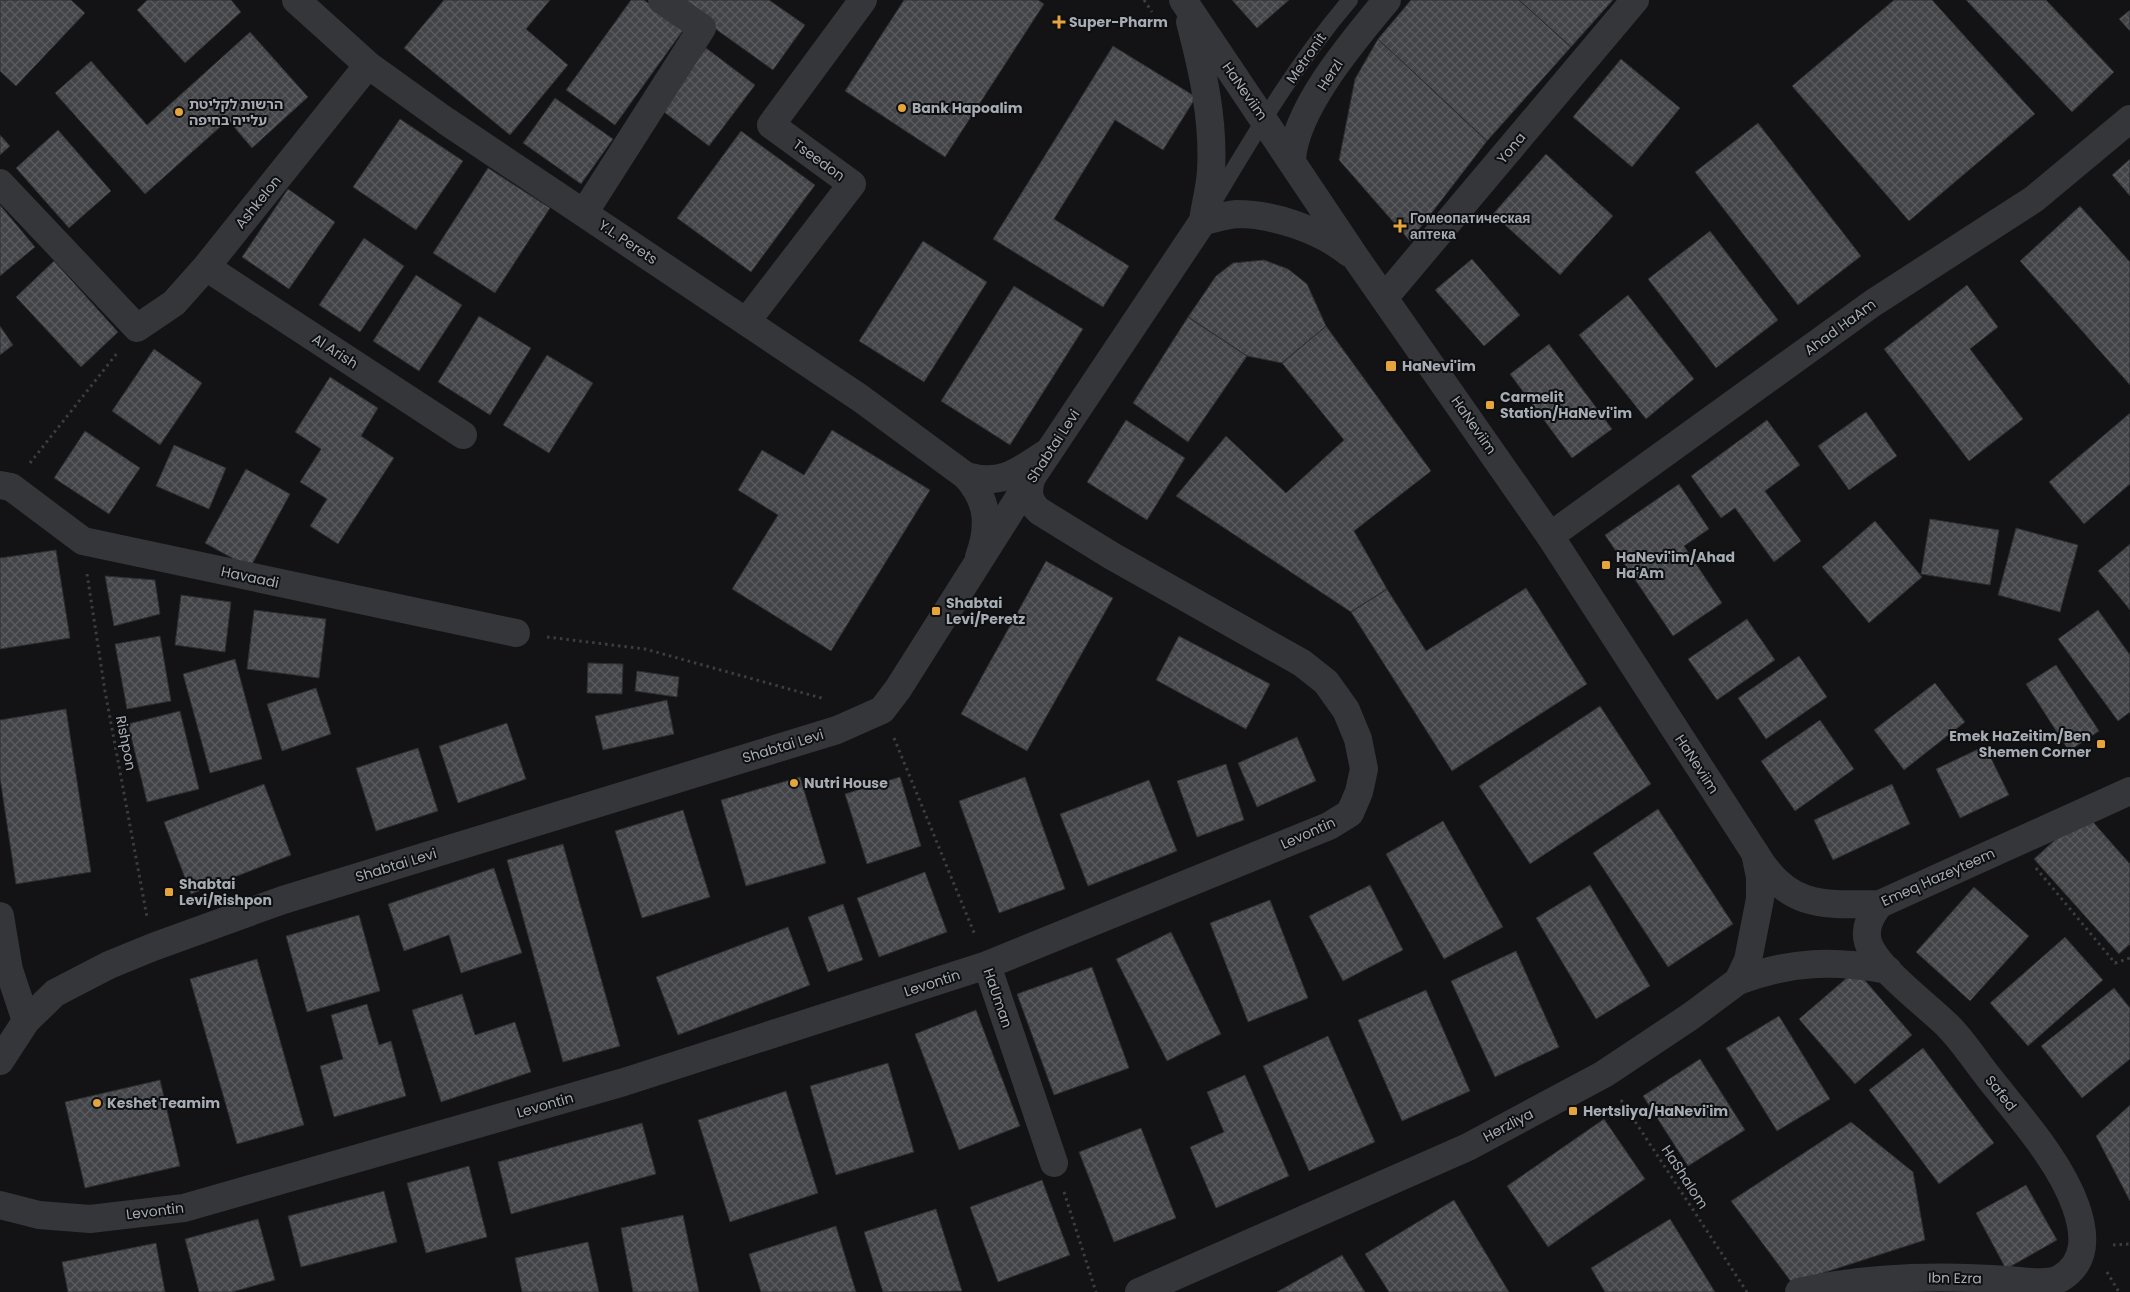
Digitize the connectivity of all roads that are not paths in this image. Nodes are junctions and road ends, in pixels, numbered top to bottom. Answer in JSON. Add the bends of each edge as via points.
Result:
{"nodes":[{"id":1,"x":296,"y":0,"type":"edge"},
{"id":2,"x":662,"y":0,"type":"edge"},
{"id":3,"x":863,"y":0,"type":"edge"},
{"id":4,"x":1350,"y":0,"type":"edge"},
{"id":5,"x":1386,"y":0,"type":"edge"},
{"id":6,"x":1635,"y":0,"type":"edge"},
{"id":7,"x":1184,"y":2,"type":"edge"},
{"id":8,"x":368,"y":65,"type":"junction"},
{"id":9,"x":1264,"y":118,"type":"junction"},
{"id":10,"x":2130,"y":119,"type":"edge"},
{"id":11,"x":1292,"y":159,"type":"junction"},
{"id":12,"x":0,"y":183,"type":"edge"},
{"id":13,"x":584,"y":213,"type":"junction"},
{"id":14,"x":1202,"y":221,"type":"junction"},
{"id":15,"x":1358,"y":261,"type":"junction"},
{"id":16,"x":206,"y":267,"type":"junction"},
{"id":17,"x":1385,"y":297,"type":"junction"},
{"id":18,"x":746,"y":322,"type":"junction"},
{"id":19,"x":464,"y":435,"type":"dead end"},
{"id":20,"x":1048,"y":452,"type":"junction"},
{"id":21,"x":966,"y":476,"type":"junction"},
{"id":22,"x":1032,"y":477,"type":"junction"},
{"id":23,"x":5,"y":486,"type":"edge"},
{"id":24,"x":1550,"y":536,"type":"junction"},
{"id":25,"x":976,"y":564,"type":"junction"},
{"id":26,"x":516,"y":633,"type":"road end"},
{"id":27,"x":2130,"y":792,"type":"edge"},
{"id":28,"x":1754,"y":853,"type":"junction"},
{"id":29,"x":1880,"y":904,"type":"junction"},
{"id":30,"x":0,"y":916,"type":"edge"},
{"id":31,"x":987,"y":965,"type":"junction"},
{"id":32,"x":1888,"y":970,"type":"junction"},
{"id":33,"x":1738,"y":980,"type":"junction"},
{"id":34,"x":26,"y":1021,"type":"junction"},
{"id":35,"x":0,"y":1061,"type":"edge"},
{"id":36,"x":1054,"y":1163,"type":"road end"},
{"id":37,"x":0,"y":1205,"type":"edge"},
{"id":38,"x":2084,"y":1236,"type":"joint"},
{"id":39,"x":1139,"y":1292,"type":"edge"},
{"id":40,"x":1799,"y":1292,"type":"edge"}],
"edges":[{"from":1,"to":8,"type":"street","name":"Y.L. Perets"},
{"from":2,"to":13,"type":"street","via":[[702,28]]},
{"from":3,"to":18,"type":"street","name":"Tseedon","via":[[771,125],[852,184]]},
{"from":4,"to":9,"type":"lane","name":"Metronit"},
{"from":5,"to":11,"type":"street","name":"Herzl","via":[[1352,42],[1309,108],[1297,132]]},
{"from":6,"to":17,"type":"street","name":"Yona"},
{"from":7,"to":9,"type":"street","name":"HaNeviim"},
{"from":7,"to":14,"type":"street","name":"HaNeviim","via":[[1198,51],[1210,123],[1211,172]]},
{"from":8,"to":13,"type":"street","name":"Y.L. Perets"},
{"from":8,"to":16,"type":"street","name":"Ashkelon"},
{"from":9,"to":11,"type":"street","name":"HaNeviim"},
{"from":9,"to":14,"type":"lane","name":"Metronit"},
{"from":10,"to":24,"type":"street","name":"Ahad HaAm","via":[[2034,199],[1873,303]]},
{"from":11,"to":15,"type":"street","name":"HaNeviim"},
{"from":12,"to":16,"type":"street","name":"Ashkelon","via":[[137,328],[174,303]]},
{"from":13,"to":18,"type":"street","name":"Y.L. Perets"},
{"from":14,"to":15,"type":"street","via":[[1236,214],[1274,220],[1317,234],[1345,249]]},
{"from":14,"to":20,"type":"street","name":"Shabtai Levi"},
{"from":15,"to":17,"type":"street","name":"HaNeviim"},
{"from":16,"to":19,"type":"street","name":"Al Arish"},
{"from":17,"to":24,"type":"street","name":"HaNeviim"},
{"from":18,"to":21,"type":"street","name":"Y.L. Perets","via":[[860,398]]},
{"from":20,"to":21,"type":"street","name":"Y.L. Perets","via":[[1007,477],[987,480]]},
{"from":20,"to":22,"type":"street","name":"Shabtai Levi"},
{"from":21,"to":25,"type":"street","name":"Y.L. Perets","via":[[978,491],[987,518],[987,531]]},
{"from":22,"to":25,"type":"street","name":"Shabtai Levi"},
{"from":22,"to":31,"type":"street","name":"Levontin","via":[[1029,497],[1039,511],[1302,663],[1326,682],[1346,710],[1358,740],[1364,769],[1350,813],[1329,826]]},
{"from":23,"to":26,"type":"street","name":"Havaadi","via":[[83,541]]},
{"from":24,"to":28,"type":"street","name":"HaNeviim"},
{"from":25,"to":34,"type":"street","name":"Shabtai Levi","via":[[882,710],[838,730],[283,900],[153,947],[55,993]]},
{"from":27,"to":29,"type":"street","name":"Emeq Hazeyteem"},
{"from":28,"to":29,"type":"street","name":"Emeq Hazeyteem","via":[[1775,882],[1803,898],[1842,904]]},
{"from":28,"to":33,"type":"street","name":"Herzliya","via":[[1760,877],[1760,898],[1748,960]]},
{"from":29,"to":32,"type":"street","name":"Safed","via":[[1870,916],[1866,931],[1868,943]]},
{"from":30,"to":34,"type":"street","via":[[9,970]]},
{"from":31,"to":36,"type":"street","name":"HaUman"},
{"from":31,"to":37,"type":"street","name":"Levontin","via":[[624,1082],[184,1208],[90,1219],[40,1215]]},
{"from":32,"to":33,"type":"street","via":[[1810,963],[1767,970]]},
{"from":32,"to":38,"type":"street","name":"Safed","via":[[1949,1027],[2045,1151],[2076,1206]]},
{"from":33,"to":39,"type":"street","name":"Herzliya","via":[[1604,1074],[1468,1146]]},
{"from":34,"to":35,"type":"street","name":"Shabtai Levi"},
{"from":38,"to":40,"type":"street","name":"Ibn Ezra","via":[[2083,1250],[2074,1266],[2060,1279],[2039,1282],[1956,1276],[1905,1277],[1851,1282]]}]}
